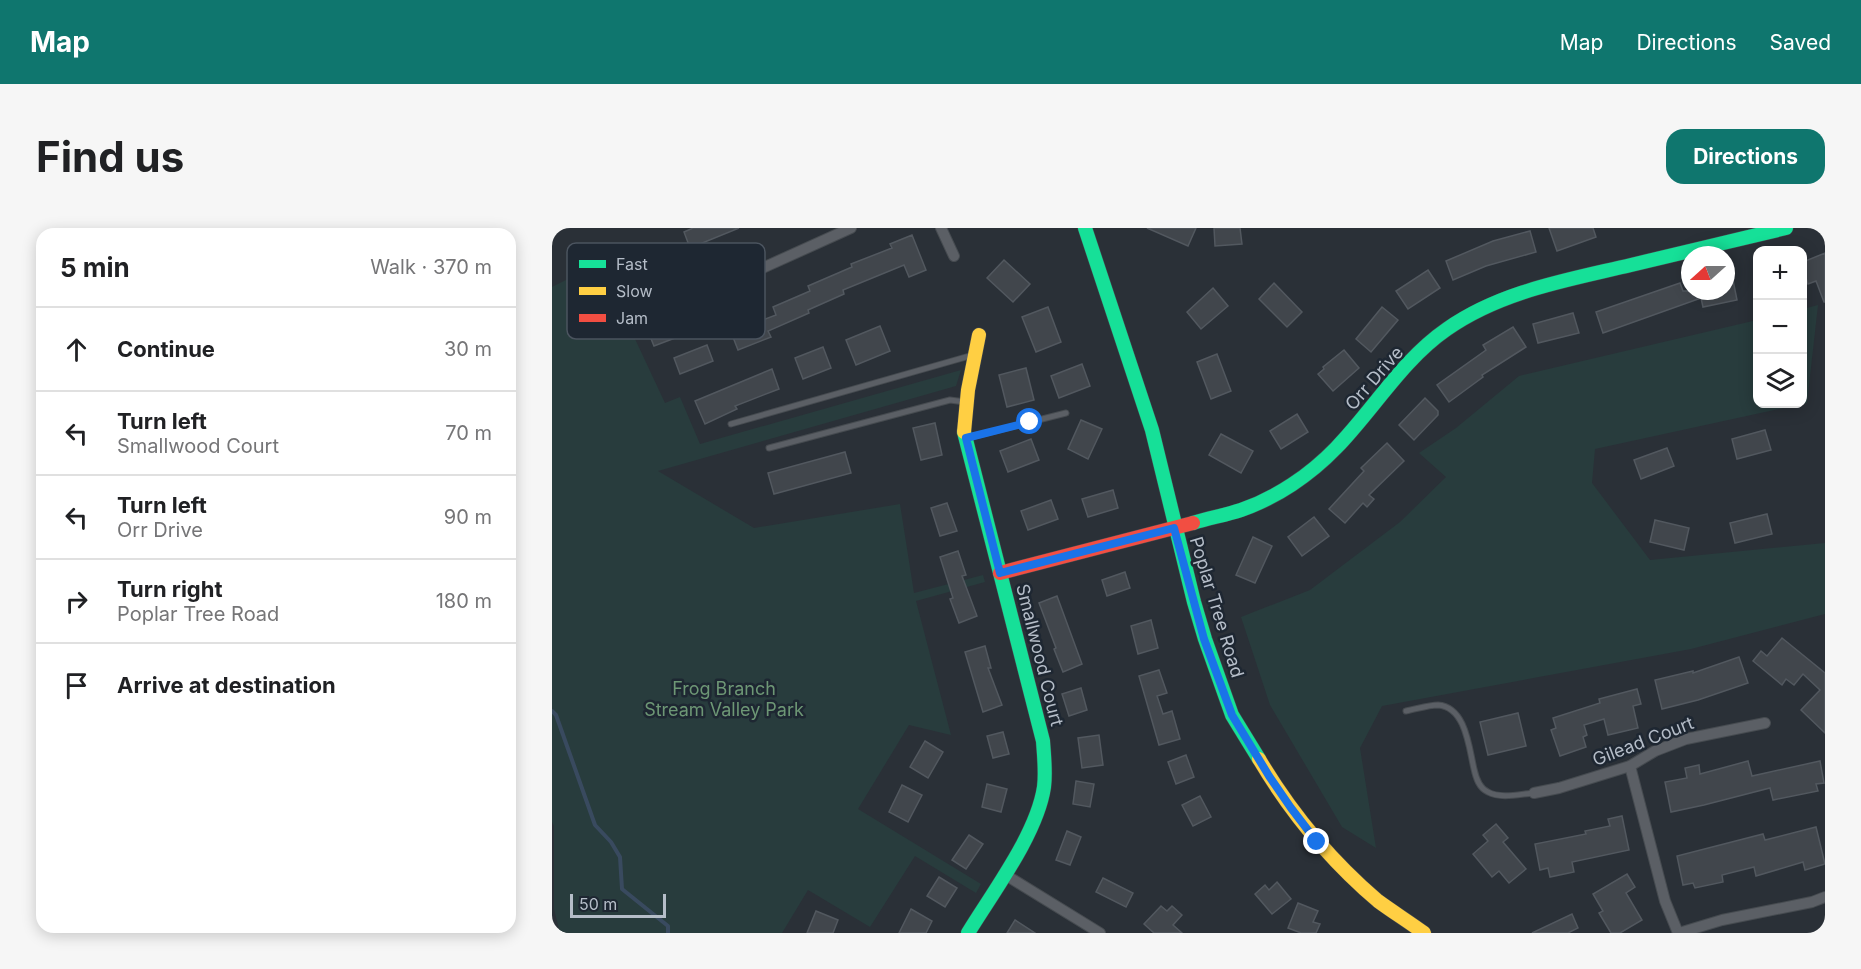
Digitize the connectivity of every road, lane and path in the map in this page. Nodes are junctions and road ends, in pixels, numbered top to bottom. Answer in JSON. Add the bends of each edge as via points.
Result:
{"nodes":[{"id":1,"x":851,"y":228,"type":"edge"},
{"id":2,"x":941,"y":228,"type":"edge"},
{"id":3,"x":1084,"y":228,"type":"edge"},
{"id":4,"x":1786,"y":228,"type":"edge"},
{"id":5,"x":954,"y":256,"type":"dead end"},
{"id":6,"x":765,"y":267,"type":"edge"},
{"id":7,"x":979,"y":335,"type":"dead end"},
{"id":8,"x":975,"y":354,"type":"junction"},
{"id":9,"x":967,"y":402,"type":"junction"},
{"id":10,"x":1066,"y":413,"type":"dead end"},
{"id":11,"x":731,"y":424,"type":"dead end"},
{"id":12,"x":966,"y":438,"type":"junction"},
{"id":13,"x":769,"y":448,"type":"dead end"},
{"id":14,"x":1174,"y":528,"type":"junction"},
{"id":15,"x":1000,"y":573,"type":"junction"},
{"id":16,"x":1406,"y":711,"type":"dead end"},
{"id":17,"x":1765,"y":723,"type":"dead end"},
{"id":18,"x":1630,"y":766,"type":"junction"},
{"id":19,"x":1534,"y":793,"type":"joint"},
{"id":20,"x":1004,"y":874,"type":"junction"},
{"id":21,"x":1825,"y":897,"type":"edge"},
{"id":22,"x":968,"y":933,"type":"edge"},
{"id":23,"x":1100,"y":933,"type":"edge"},
{"id":24,"x":1424,"y":933,"type":"edge"},
{"id":25,"x":1679,"y":933,"type":"edge"}],
"edges":[{"from":1,"to":6,"type":"street"},
{"from":2,"to":5,"type":"street"},
{"from":3,"to":14,"type":"street","name":"Poplar Tree Road","via":[[1152,430]]},
{"from":4,"to":14,"type":"street","name":"Orr Drive","via":[[1499,300],[1430,342],[1336,449],[1298,481],[1241,510]]},
{"from":7,"to":8,"type":"street","name":"Smallwood Court"},
{"from":8,"to":9,"type":"street","name":"Smallwood Court"},
{"from":8,"to":11,"type":"lane"},
{"from":9,"to":12,"type":"street","name":"Smallwood Court"},
{"from":9,"to":13,"type":"lane","via":[[950,400]]},
{"from":10,"to":12,"type":"lane"},
{"from":12,"to":15,"type":"street","name":"Smallwood Court"},
{"from":14,"to":15,"type":"street","name":"Orr Drive"},
{"from":14,"to":24,"type":"street","name":"Poplar Tree Road","via":[[1204,639],[1232,715],[1249,747],[1317,842],[1380,902]]},
{"from":15,"to":20,"type":"street","name":"Smallwood Court","via":[[1043,741],[1045,772],[1041,805],[1033,827]]},
{"from":16,"to":19,"type":"lane","via":[[1447,707],[1465,728],[1480,786],[1504,795]]},
{"from":17,"to":18,"type":"street","name":"Gilead Court","via":[[1686,739]]},
{"from":18,"to":19,"type":"street","name":"Gilead Court"},
{"from":18,"to":25,"type":"street","via":[[1665,901]]},
{"from":20,"to":22,"type":"street","name":"Smallwood Court"},
{"from":20,"to":23,"type":"street"},
{"from":21,"to":25,"type":"street"}]}
